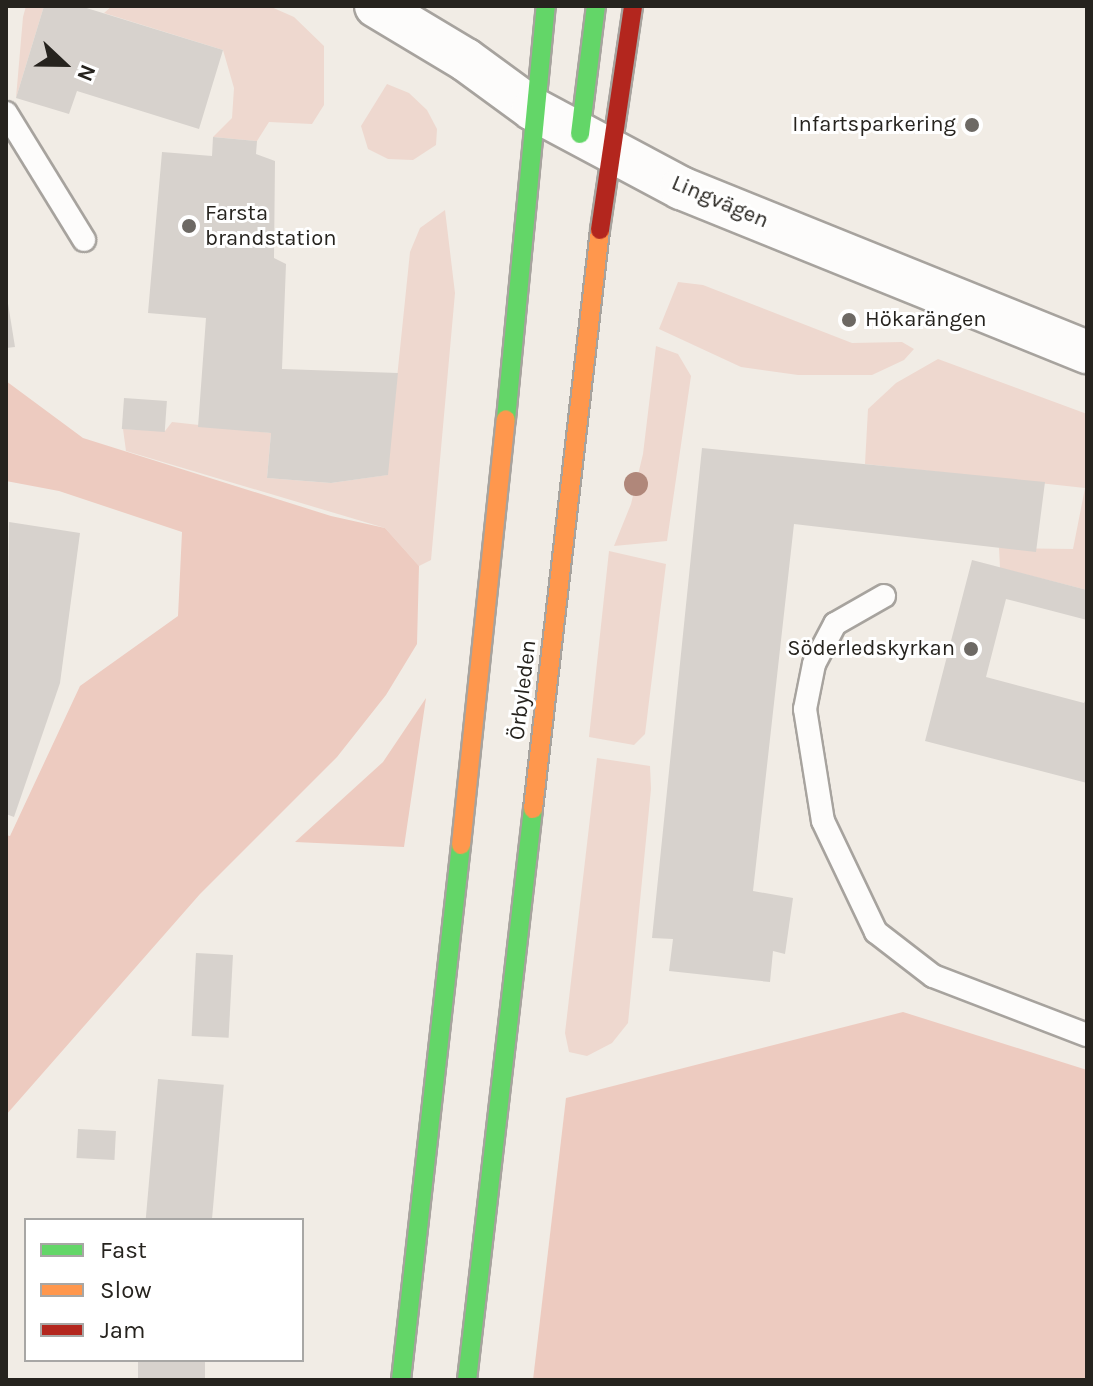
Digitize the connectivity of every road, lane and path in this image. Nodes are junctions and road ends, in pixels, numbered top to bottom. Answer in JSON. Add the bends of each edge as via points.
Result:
{"nodes":[{"id":1,"x":376,"y":6,"type":"edge"},
{"id":2,"x":546,"y":6,"type":"edge"},
{"id":3,"x":596,"y":6,"type":"edge"},
{"id":4,"x":633,"y":6,"type":"edge"},
{"id":5,"x":533,"y":109,"type":"junction"},
{"id":6,"x":6,"y":113,"type":"edge"},
{"id":7,"x":594,"y":141,"type":"junction"},
{"id":8,"x":84,"y":240,"type":"dead end"},
{"id":9,"x":1087,"y":352,"type":"edge"},
{"id":10,"x":884,"y":596,"type":"dead end"},
{"id":11,"x":1087,"y":1035,"type":"edge"},
{"id":12,"x":401,"y":1380,"type":"edge"},
{"id":13,"x":467,"y":1380,"type":"edge"}],
"edges":[{"from":1,"to":5,"type":"street","name":"Lingvägen","via":[[466,60]]},
{"from":2,"to":5,"type":"main road","name":"Örbyleden"},
{"from":3,"to":7,"type":"main road","name":"Örbyleden"},
{"from":4,"to":7,"type":"main road","name":"Örbyleden"},
{"from":5,"to":7,"type":"street","name":"Lingvägen"},
{"from":5,"to":12,"type":"main road","name":"Örbyleden","via":[[479,695]]},
{"from":6,"to":8,"type":"lane"},
{"from":7,"to":9,"type":"street","name":"Lingvägen","via":[[681,188]]},
{"from":7,"to":13,"type":"main road","name":"Örbyleden"},
{"from":10,"to":11,"type":"lane","via":[[835,624],[814,664],[805,709],[823,821],[876,932],[933,976]]}]}
